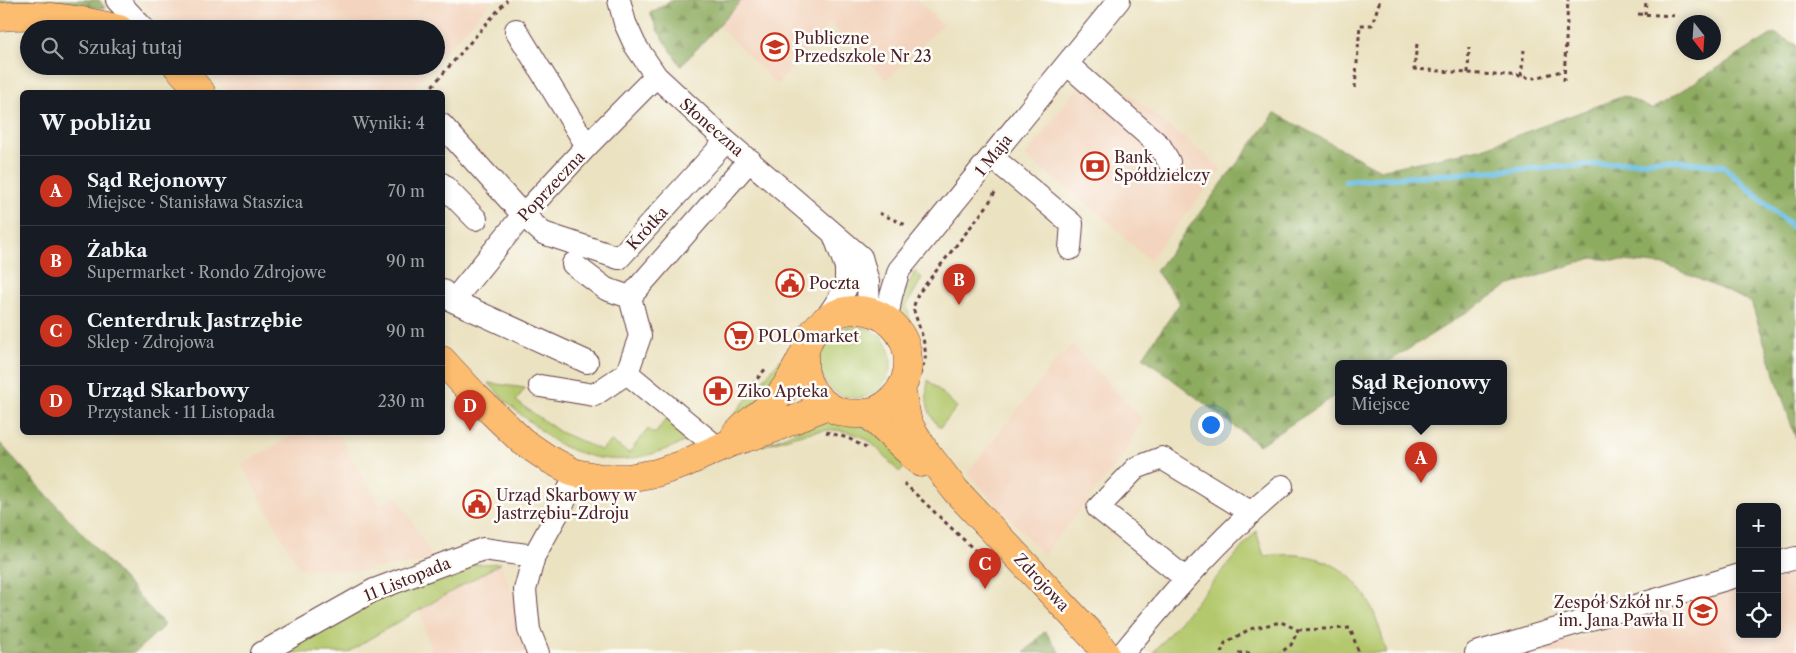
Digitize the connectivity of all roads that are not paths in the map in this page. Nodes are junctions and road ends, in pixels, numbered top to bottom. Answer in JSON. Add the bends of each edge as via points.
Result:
{"nodes":[{"id":1,"x":117,"y":0,"type":"edge"},
{"id":2,"x":619,"y":0,"type":"edge"},
{"id":3,"x":1119,"y":0,"type":"edge"},
{"id":4,"x":0,"y":17,"type":"edge"},
{"id":5,"x":80,"y":20,"type":"edge"},
{"id":6,"x":136,"y":20,"type":"edge"},
{"id":7,"x":516,"y":30,"type":"dead end"},
{"id":8,"x":1067,"y":64,"type":"junction"},
{"id":9,"x":185,"y":75,"type":"edge"},
{"id":10,"x":656,"y":76,"type":"junction"},
{"id":11,"x":199,"y":90,"type":"edge"},
{"id":12,"x":445,"y":128,"type":"edge"},
{"id":13,"x":726,"y":141,"type":"junction"},
{"id":14,"x":588,"y":146,"type":"junction"},
{"id":15,"x":992,"y":157,"type":"junction"},
{"id":16,"x":750,"y":160,"type":"junction"},
{"id":17,"x":1168,"y":162,"type":"dead end"},
{"id":18,"x":445,"y":187,"type":"edge"},
{"id":19,"x":523,"y":215,"type":"junction"},
{"id":20,"x":476,"y":219,"type":"dead end"},
{"id":21,"x":834,"y":234,"type":"junction"},
{"id":22,"x":1070,"y":249,"type":"dead end"},
{"id":23,"x":573,"y":264,"type":"dead end"},
{"id":24,"x":448,"y":296,"type":"edge"},
{"id":25,"x":630,"y":297,"type":"junction"},
{"id":26,"x":878,"y":316,"type":"junction"},
{"id":27,"x":825,"y":320,"type":"junction"},
{"id":28,"x":805,"y":351,"type":"junction"},
{"id":29,"x":587,"y":362,"type":"dead end"},
{"id":30,"x":445,"y":363,"type":"edge"},
{"id":31,"x":627,"y":373,"type":"junction"},
{"id":32,"x":911,"y":383,"type":"junction"},
{"id":33,"x":540,"y":386,"type":"dead end"},
{"id":34,"x":827,"y":405,"type":"junction"},
{"id":35,"x":867,"y":413,"type":"junction"},
{"id":36,"x":724,"y":445,"type":"junction"},
{"id":37,"x":575,"y":473,"type":"junction"},
{"id":38,"x":1282,"y":486,"type":"dead end"},
{"id":39,"x":956,"y":491,"type":"junction"},
{"id":40,"x":1250,"y":512,"type":"junction"},
{"id":41,"x":534,"y":556,"type":"junction"},
{"id":42,"x":1796,"y":558,"type":"edge"},
{"id":43,"x":1781,"y":563,"type":"edge"},
{"id":44,"x":1736,"y":576,"type":"edge"},
{"id":45,"x":1185,"y":578,"type":"junction"},
{"id":46,"x":262,"y":653,"type":"edge"},
{"id":47,"x":538,"y":653,"type":"edge"},
{"id":48,"x":1105,"y":653,"type":"edge"},
{"id":49,"x":1123,"y":653,"type":"edge"},
{"id":50,"x":1476,"y":653,"type":"edge"}],
"edges":[{"from":1,"to":6,"type":"street"},
{"from":2,"to":10,"type":"street","name":"Słoneczna","via":[[635,45]]},
{"from":3,"to":8,"type":"street","name":"1 Maja"},
{"from":4,"to":5,"type":"main road"},
{"from":7,"to":14,"type":"street"},
{"from":8,"to":15,"type":"street","name":"1 Maja"},
{"from":8,"to":17,"type":"street","via":[[1160,146]]},
{"from":9,"to":11,"type":"main road"},
{"from":10,"to":13,"type":"street","name":"Słoneczna"},
{"from":10,"to":14,"type":"street","name":"Poprzeczna"},
{"from":12,"to":19,"type":"street"},
{"from":13,"to":16,"type":"street","name":"Słoneczna"},
{"from":13,"to":19,"type":"street","name":"Krótka","via":[[619,258],[543,234]]},
{"from":14,"to":19,"type":"street","name":"Poprzeczna"},
{"from":15,"to":22,"type":"street","via":[[1072,224]]},
{"from":15,"to":26,"type":"street","name":"1 Maja","via":[[899,270],[891,296]]},
{"from":16,"to":21,"type":"street","name":"Słoneczna"},
{"from":16,"to":25,"type":"street"},
{"from":18,"to":20,"type":"street"},
{"from":19,"to":24,"type":"street","name":"Poprzeczna"},
{"from":21,"to":26,"type":"street","name":"Słoneczna","via":[[861,257]]},
{"from":21,"to":27,"type":"street","name":"Słoneczna","via":[[846,267],[846,288]]},
{"from":23,"to":25,"type":"street","via":[[606,289]]},
{"from":24,"to":29,"type":"street","name":"Poprzeczna"},
{"from":25,"to":31,"type":"street","via":[[640,336]]},
{"from":26,"to":27,"type":"main road","via":[[854,310],[839,312]]},
{"from":26,"to":32,"type":"main road","via":[[898,331],[905,344],[907,374]]},
{"from":27,"to":28,"type":"main road","via":[[816,328]]},
{"from":28,"to":34,"type":"main road","via":[[808,382]]},
{"from":28,"to":36,"type":"main road","via":[[787,386]]},
{"from":30,"to":37,"type":"main road","via":[[522,441]]},
{"from":31,"to":33,"type":"street","via":[[594,395]]},
{"from":31,"to":36,"type":"street"},
{"from":32,"to":35,"type":"main road","via":[[892,400]]},
{"from":32,"to":39,"type":"main road","name":"Zdrojowa","via":[[908,423]]},
{"from":34,"to":35,"type":"main road","via":[[846,413]]},
{"from":34,"to":36,"type":"main road","via":[[773,429]]},
{"from":35,"to":39,"type":"main road","name":"Zdrojowa"},
{"from":36,"to":37,"type":"main road","via":[[682,465],[656,473],[602,478]]},
{"from":37,"to":41,"type":"street","via":[[564,502]]},
{"from":38,"to":40,"type":"street"},
{"from":39,"to":48,"type":"main road","name":"Zdrojowa"},
{"from":40,"to":45,"type":"street"},
{"from":40,"to":45,"type":"street","via":[[1162,458],[1136,468],[1098,508]]},
{"from":41,"to":46,"type":"street","name":"11 Listopada","via":[[484,550],[374,590]]},
{"from":41,"to":47,"type":"street","via":[[525,590],[529,630]]},
{"from":42,"to":43,"type":"street"},
{"from":44,"to":50,"type":"street"},
{"from":45,"to":49,"type":"street"}]}
